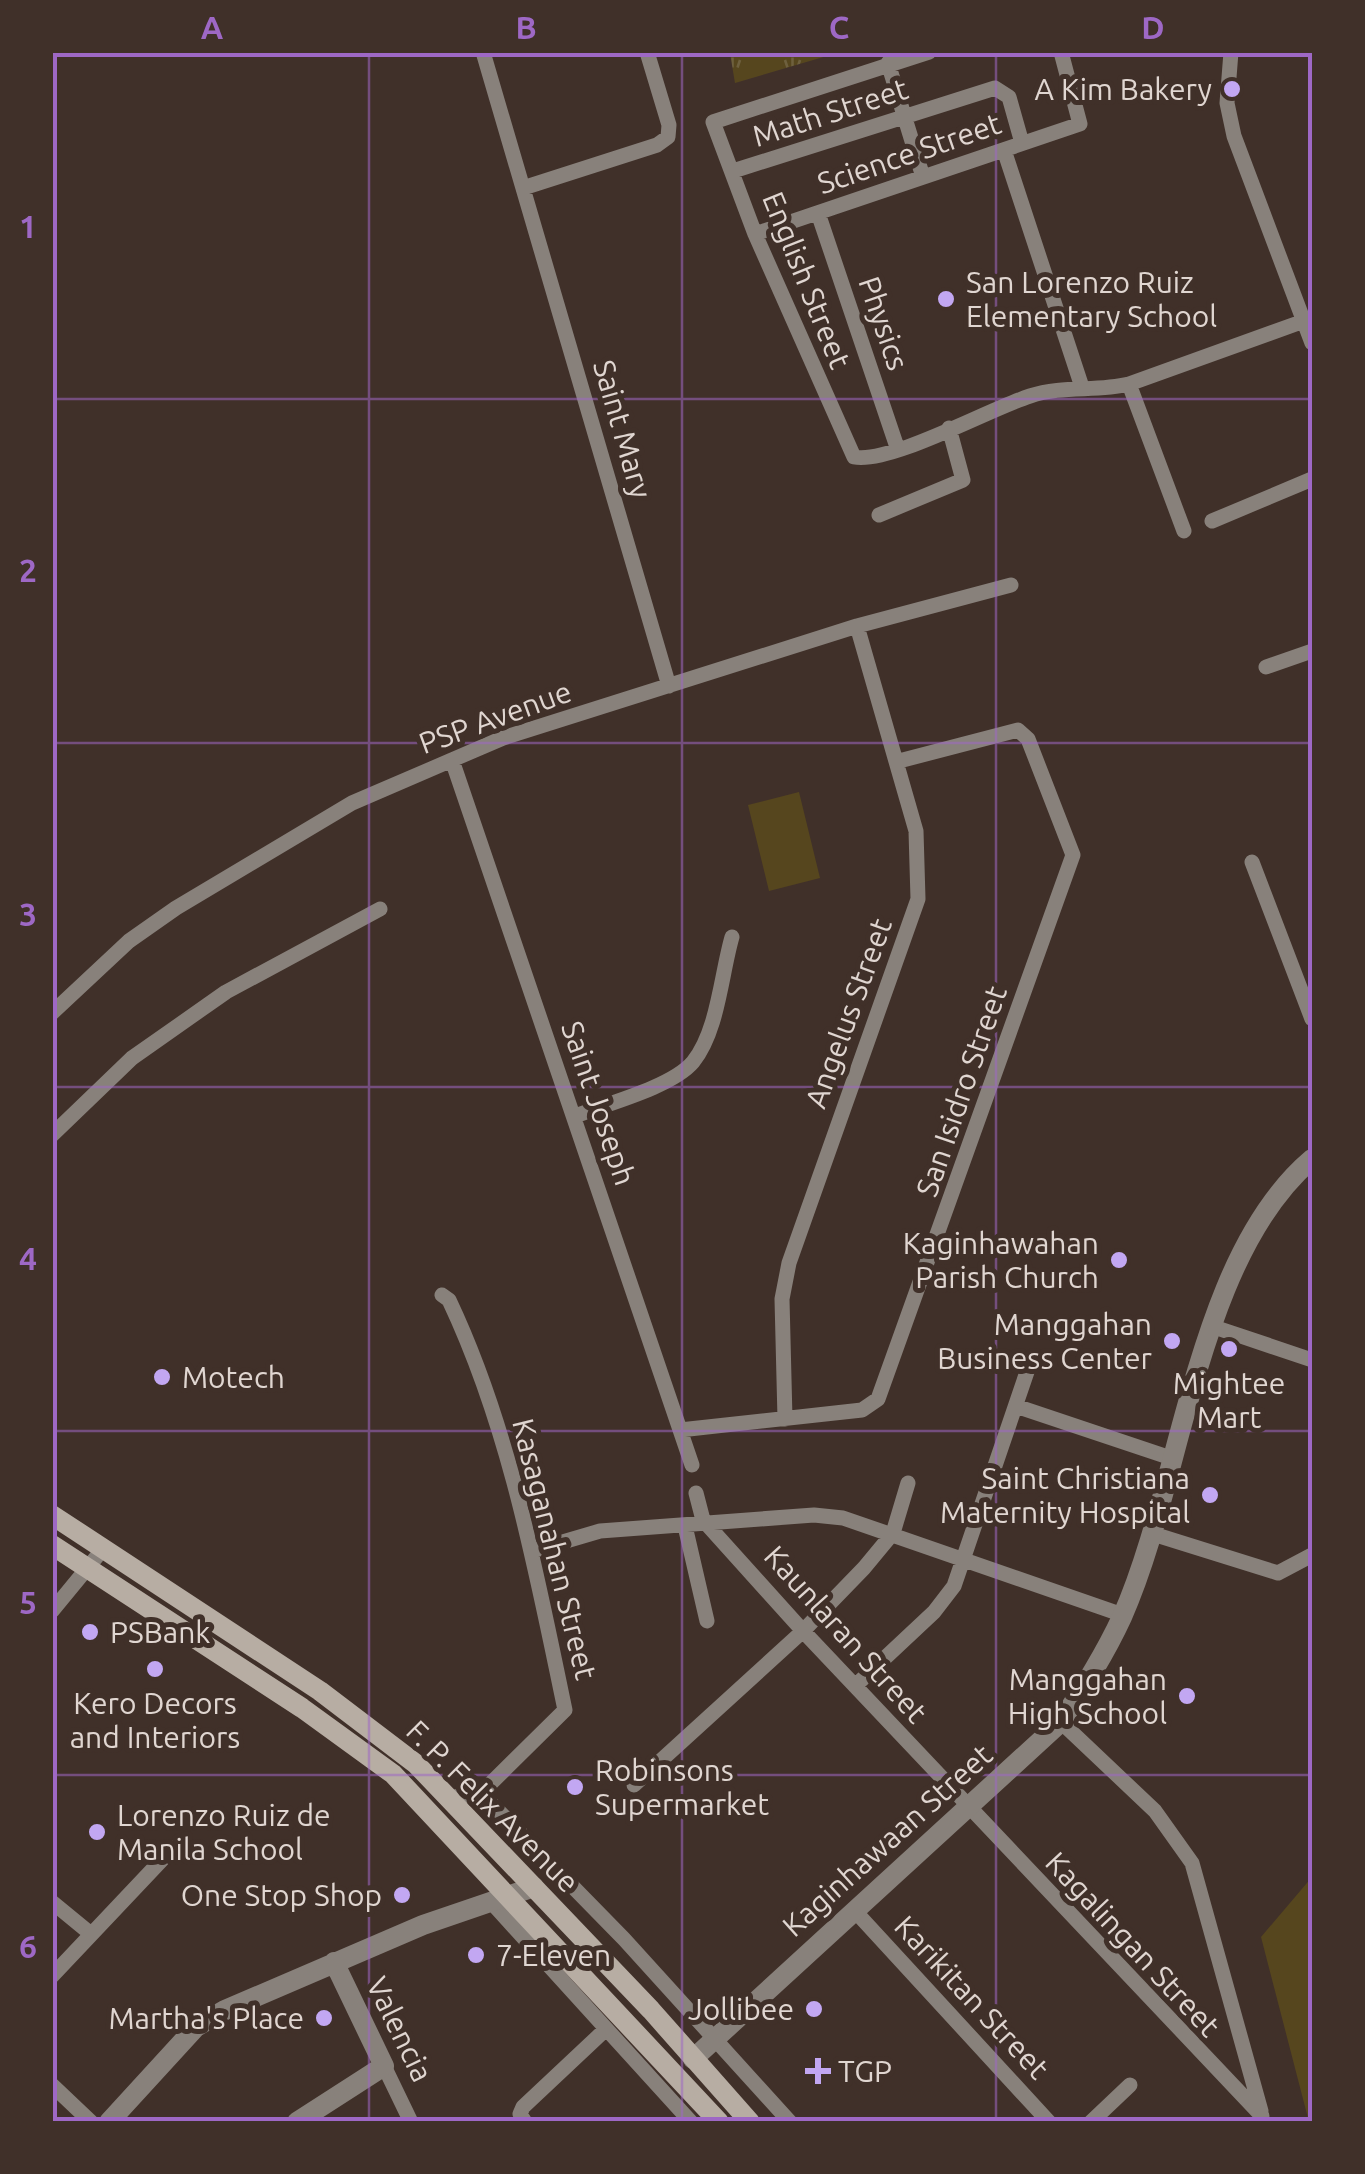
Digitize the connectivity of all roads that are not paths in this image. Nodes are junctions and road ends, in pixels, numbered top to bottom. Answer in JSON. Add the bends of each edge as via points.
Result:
{"nodes":[{"id":1,"x":484,"y":52,"type":"edge"},
{"id":2,"x":647,"y":52,"type":"edge"},
{"id":3,"x":929,"y":52,"type":"edge"},
{"id":4,"x":1061,"y":52,"type":"edge"},
{"id":5,"x":1231,"y":52,"type":"edge"},
{"id":6,"x":888,"y":63,"type":"junction"},
{"id":7,"x":905,"y":117,"type":"junction"},
{"id":8,"x":1022,"y":144,"type":"junction"},
{"id":9,"x":1004,"y":150,"type":"junction"},
{"id":10,"x":733,"y":171,"type":"junction"},
{"id":11,"x":923,"y":177,"type":"junction"},
{"id":12,"x":523,"y":188,"type":"junction"},
{"id":13,"x":818,"y":213,"type":"junction"},
{"id":14,"x":756,"y":234,"type":"junction"},
{"id":15,"x":1304,"y":320,"type":"junction"},
{"id":16,"x":1312,"y":342,"type":"edge"},
{"id":17,"x":1129,"y":384,"type":"junction"},
{"id":18,"x":1082,"y":387,"type":"junction"},
{"id":19,"x":949,"y":428,"type":"junction"},
{"id":20,"x":898,"y":450,"type":"junction"},
{"id":21,"x":1312,"y":479,"type":"edge"},
{"id":22,"x":879,"y":515,"type":"dead end"},
{"id":23,"x":1212,"y":520,"type":"dead end"},
{"id":24,"x":1184,"y":531,"type":"dead end"},
{"id":25,"x":1011,"y":585,"type":"dead end"},
{"id":26,"x":857,"y":626,"type":"junction"},
{"id":27,"x":1312,"y":651,"type":"edge"},
{"id":28,"x":1266,"y":666,"type":"dead end"},
{"id":29,"x":670,"y":686,"type":"junction"},
{"id":30,"x":452,"y":760,"type":"junction"},
{"id":31,"x":899,"y":761,"type":"junction"},
{"id":32,"x":1252,"y":862,"type":"dead end"},
{"id":33,"x":380,"y":909,"type":"dead end"},
{"id":34,"x":732,"y":937,"type":"dead end"},
{"id":35,"x":52,"y":1014,"type":"edge"},
{"id":36,"x":1312,"y":1019,"type":"edge"},
{"id":37,"x":574,"y":1116,"type":"junction"},
{"id":38,"x":52,"y":1135,"type":"edge"},
{"id":39,"x":1312,"y":1159,"type":"edge"},
{"id":40,"x":442,"y":1295,"type":"dead end"},
{"id":41,"x":1214,"y":1327,"type":"junction"},
{"id":42,"x":1312,"y":1360,"type":"edge"},
{"id":43,"x":1030,"y":1363,"type":"dead end"},
{"id":44,"x":1016,"y":1406,"type":"junction"},
{"id":45,"x":785,"y":1419,"type":"junction"},
{"id":46,"x":680,"y":1430,"type":"junction"},
{"id":47,"x":1174,"y":1459,"type":"junction"},
{"id":48,"x":692,"y":1465,"type":"dead end"},
{"id":49,"x":908,"y":1484,"type":"dead end"},
{"id":50,"x":696,"y":1492,"type":"dead end"},
{"id":51,"x":52,"y":1515,"type":"edge"},
{"id":52,"x":685,"y":1526,"type":"junction"},
{"id":53,"x":708,"y":1526,"type":"junction"},
{"id":54,"x":1150,"y":1532,"type":"junction"},
{"id":55,"x":893,"y":1533,"type":"junction"},
{"id":56,"x":52,"y":1544,"type":"edge"},
{"id":57,"x":103,"y":1549,"type":"junction"},
{"id":58,"x":532,"y":1551,"type":"junction"},
{"id":59,"x":1312,"y":1554,"type":"edge"},
{"id":60,"x":962,"y":1557,"type":"junction"},
{"id":61,"x":88,"y":1568,"type":"junction"},
{"id":62,"x":52,"y":1611,"type":"edge"},
{"id":63,"x":1123,"y":1615,"type":"junction"},
{"id":64,"x":706,"y":1621,"type":"dead end"},
{"id":65,"x":802,"y":1631,"type":"junction"},
{"id":66,"x":855,"y":1686,"type":"junction"},
{"id":67,"x":1061,"y":1722,"type":"junction"},
{"id":68,"x":634,"y":1785,"type":"dead end"},
{"id":69,"x":481,"y":1793,"type":"junction"},
{"id":70,"x":448,"y":1798,"type":"junction"},
{"id":71,"x":966,"y":1807,"type":"junction"},
{"id":72,"x":174,"y":1848,"type":"dead end"},
{"id":73,"x":534,"y":1887,"type":"junction"},
{"id":74,"x":501,"y":1899,"type":"junction"},
{"id":75,"x":52,"y":1902,"type":"edge"},
{"id":76,"x":854,"y":1910,"type":"junction"},
{"id":77,"x":91,"y":1934,"type":"junction"},
{"id":78,"x":334,"y":1962,"type":"junction"},
{"id":79,"x":52,"y":1976,"type":"edge"},
{"id":80,"x":606,"y":2028,"type":"junction"},
{"id":81,"x":714,"y":2038,"type":"junction"},
{"id":82,"x":692,"y":2060,"type":"junction"},
{"id":83,"x":384,"y":2066,"type":"junction"},
{"id":84,"x":1130,"y":2085,"type":"dead end"},
{"id":85,"x":52,"y":2086,"type":"edge"},
{"id":86,"x":1263,"y":2119,"type":"edge"},
{"id":87,"x":91,"y":2122,"type":"edge"},
{"id":88,"x":109,"y":2122,"type":"edge"},
{"id":89,"x":298,"y":2122,"type":"edge"},
{"id":90,"x":412,"y":2122,"type":"edge"},
{"id":91,"x":525,"y":2122,"type":"edge"},
{"id":92,"x":692,"y":2122,"type":"edge"},
{"id":93,"x":719,"y":2122,"type":"edge"},
{"id":94,"x":750,"y":2122,"type":"edge"},
{"id":95,"x":790,"y":2122,"type":"edge"},
{"id":96,"x":1048,"y":2122,"type":"edge"},
{"id":97,"x":1091,"y":2122,"type":"edge"}],
"edges":[{"from":1,"to":12,"type":"street","name":"Saint Mary"},
{"from":2,"to":12,"type":"street","via":[[668,137]]},
{"from":3,"to":6,"type":"street"},
{"from":4,"to":8,"type":"street","name":"Science Street","via":[[1080,124]]},
{"from":5,"to":15,"type":"street","via":[[1226,103],[1234,136]]},
{"from":6,"to":7,"type":"street"},
{"from":6,"to":10,"type":"street","name":"English Street","via":[[713,122]]},
{"from":7,"to":8,"type":"street","name":"Math Street","via":[[1004,90]]},
{"from":7,"to":10,"type":"street","name":"Math Street"},
{"from":7,"to":11,"type":"street"},
{"from":8,"to":9,"type":"street","name":"Science Street"},
{"from":9,"to":11,"type":"street","name":"Science Street"},
{"from":9,"to":18,"type":"street"},
{"from":10,"to":14,"type":"street","name":"English Street"},
{"from":11,"to":13,"type":"street","name":"Science Street"},
{"from":12,"to":29,"type":"street","name":"Saint Mary"},
{"from":13,"to":14,"type":"street","name":"Science Street"},
{"from":13,"to":20,"type":"street","name":"Physics"},
{"from":14,"to":20,"type":"street","name":"English Street","via":[[854,457]]},
{"from":15,"to":16,"type":"street"},
{"from":15,"to":17,"type":"street"},
{"from":17,"to":18,"type":"street","via":[[1102,391]]},
{"from":17,"to":24,"type":"street"},
{"from":18,"to":19,"type":"street","via":[[1034,394]]},
{"from":19,"to":20,"type":"street"},
{"from":19,"to":22,"type":"street","via":[[963,480]]},
{"from":21,"to":23,"type":"street"},
{"from":25,"to":26,"type":"street","name":"PSP Avenue"},
{"from":26,"to":29,"type":"street","name":"PSP Avenue"},
{"from":26,"to":31,"type":"street","name":"Angelus Street"},
{"from":27,"to":28,"type":"street"},
{"from":29,"to":30,"type":"street","name":"PSP Avenue"},
{"from":30,"to":35,"type":"street","name":"PSP Avenue","via":[[352,803],[176,908],[129,941]]},
{"from":30,"to":37,"type":"street","name":"Saint Joseph"},
{"from":31,"to":45,"type":"street","name":"Angelus Street","via":[[916,830],[918,899],[789,1263],[782,1299]]},
{"from":31,"to":45,"type":"street","name":"San Isidro Street","via":[[1018,730],[1028,740],[1073,855],[884,1388],[862,1410]]},
{"from":32,"to":36,"type":"street"},
{"from":33,"to":38,"type":"street","via":[[226,992],[132,1058]]},
{"from":34,"to":37,"type":"street","via":[[694,1060],[672,1078]]},
{"from":37,"to":46,"type":"street","name":"Saint Joseph"},
{"from":39,"to":41,"type":"street","name":"Kaginhawaan Street","via":[[1270,1203],[1239,1258]]},
{"from":40,"to":58,"type":"street","name":"Kasaganahan Street","via":[[475,1354]]},
{"from":41,"to":42,"type":"street"},
{"from":41,"to":47,"type":"street","name":"Kaginhawaan Street"},
{"from":43,"to":44,"type":"street"},
{"from":44,"to":47,"type":"street"},
{"from":44,"to":60,"type":"street"},
{"from":45,"to":46,"type":"street","name":"San Isidro Street"},
{"from":46,"to":48,"type":"street","name":"Saint Joseph"},
{"from":47,"to":54,"type":"street","name":"Kaginhawaan Street"},
{"from":49,"to":55,"type":"street"},
{"from":50,"to":53,"type":"street","name":"Kaunlaran Street"},
{"from":51,"to":57,"type":"main road","name":"F. P. Felix Avenue"},
{"from":52,"to":53,"type":"street"},
{"from":52,"to":58,"type":"street","via":[[600,1531]]},
{"from":52,"to":64,"type":"street"},
{"from":53,"to":55,"type":"street","via":[[814,1516]]},
{"from":53,"to":65,"type":"street","name":"Kaunlaran Street"},
{"from":54,"to":59,"type":"street","via":[[1278,1573]]},
{"from":54,"to":63,"type":"street","name":"Kaginhawaan Street"},
{"from":55,"to":60,"type":"street"},
{"from":55,"to":65,"type":"street"},
{"from":56,"to":61,"type":"main road","name":"F. P. Felix Avenue"},
{"from":57,"to":61,"type":"street"},
{"from":57,"to":70,"type":"main road","name":"F. P. Felix Avenue","via":[[334,1701],[416,1764]]},
{"from":58,"to":69,"type":"street","name":"Kasaganahan Street","via":[[565,1710]]},
{"from":60,"to":63,"type":"street"},
{"from":60,"to":66,"type":"street","via":[[954,1586],[934,1612]]},
{"from":61,"to":62,"type":"street"},
{"from":61,"to":74,"type":"main road","name":"F. P. Felix Avenue","via":[[392,1774]]},
{"from":63,"to":67,"type":"street","name":"Kaginhawaan Street"},
{"from":65,"to":66,"type":"street","name":"Kaunlaran Street"},
{"from":65,"to":68,"type":"street"},
{"from":66,"to":71,"type":"street","name":"Kaunlaran Street"},
{"from":67,"to":71,"type":"street","name":"Kaginhawaan Street"},
{"from":67,"to":86,"type":"street","via":[[1155,1811],[1192,1864]]},
{"from":69,"to":70,"type":"street"},
{"from":69,"to":81,"type":"street"},
{"from":70,"to":73,"type":"main road","name":"F. P. Felix Avenue"},
{"from":71,"to":76,"type":"street","name":"Kaginhawaan Street"},
{"from":71,"to":86,"type":"street","name":"Kagalingan Street"},
{"from":72,"to":77,"type":"street"},
{"from":73,"to":74,"type":"street"},
{"from":73,"to":82,"type":"main road","name":"F. P. Felix Avenue"},
{"from":74,"to":78,"type":"street"},
{"from":74,"to":80,"type":"street"},
{"from":74,"to":93,"type":"main road","name":"F. P. Felix Avenue"},
{"from":75,"to":77,"type":"street"},
{"from":76,"to":81,"type":"street","name":"Kaginhawaan Street"},
{"from":76,"to":96,"type":"street","name":"Karikitan Street"},
{"from":77,"to":79,"type":"street"},
{"from":78,"to":83,"type":"street","name":"Valencia"},
{"from":78,"to":88,"type":"street","via":[[196,2028]]},
{"from":80,"to":91,"type":"street","via":[[523,2107]]},
{"from":80,"to":92,"type":"street"},
{"from":81,"to":82,"type":"street","name":"Kaginhawaan Street"},
{"from":81,"to":95,"type":"street"},
{"from":82,"to":94,"type":"main road","name":"F. P. Felix Avenue"},
{"from":83,"to":89,"type":"street"},
{"from":83,"to":90,"type":"street","name":"Valencia"},
{"from":84,"to":97,"type":"street"},
{"from":85,"to":87,"type":"street"}]}
